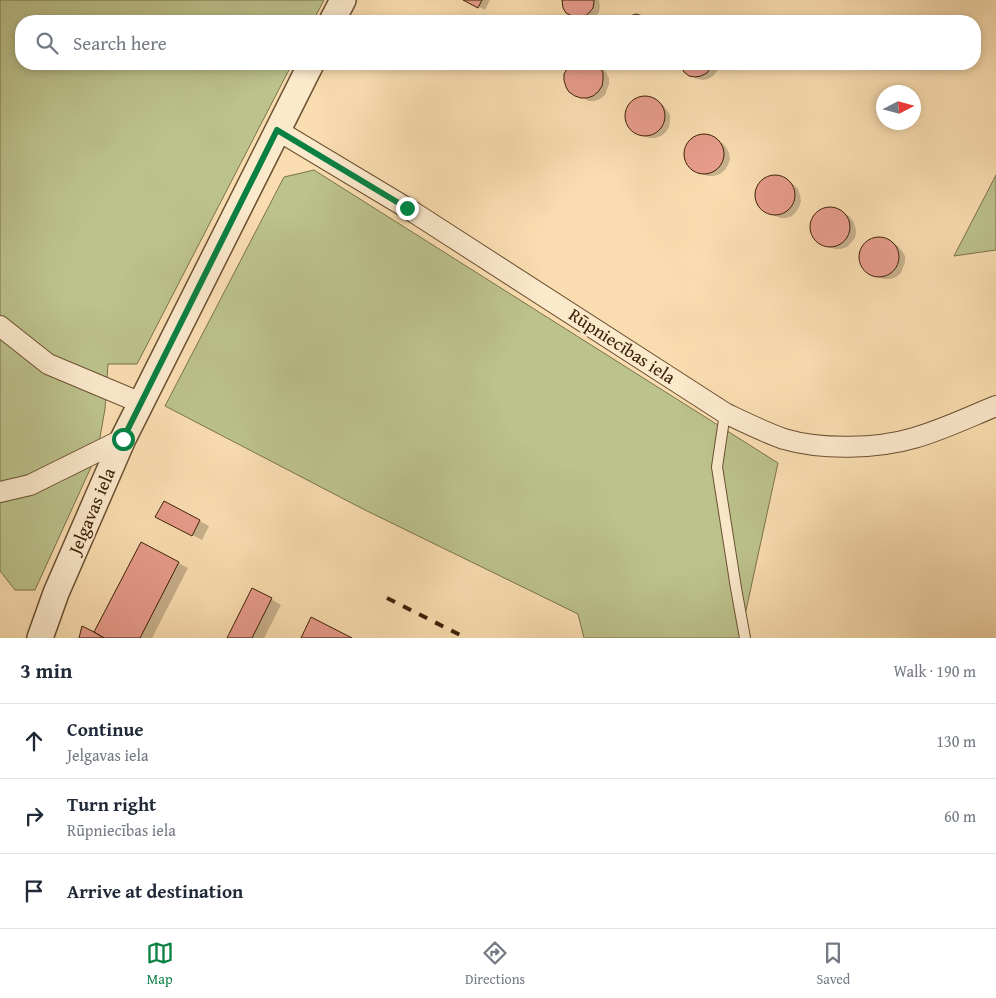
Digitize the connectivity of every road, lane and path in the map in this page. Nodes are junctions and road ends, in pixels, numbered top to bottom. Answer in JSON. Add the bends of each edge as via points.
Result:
{"nodes":[{"id":1,"x":343,"y":0,"type":"edge"},
{"id":2,"x":335,"y":15,"type":"edge"},
{"id":3,"x":307,"y":70,"type":"edge"},
{"id":4,"x":277,"y":130,"type":"junction"},
{"id":5,"x":0,"y":326,"type":"edge"},
{"id":6,"x":141,"y":403,"type":"junction"},
{"id":7,"x":996,"y":406,"type":"edge"},
{"id":8,"x":724,"y":412,"type":"junction"},
{"id":9,"x":123,"y":439,"type":"junction"},
{"id":10,"x":0,"y":492,"type":"edge"},
{"id":11,"x":40,"y":638,"type":"edge"},
{"id":12,"x":745,"y":638,"type":"edge"}],
"edges":[{"from":1,"to":2,"type":"street"},
{"from":3,"to":4,"type":"street","name":"Jelgavas iela"},
{"from":4,"to":6,"type":"street","name":"Jelgavas iela"},
{"from":4,"to":8,"type":"street","name":"Rūpniecības iela","via":[[407,208]]},
{"from":5,"to":6,"type":"street","via":[[48,364]]},
{"from":6,"to":9,"type":"street","name":"Jelgavas iela"},
{"from":7,"to":8,"type":"street","name":"Rūpniecības iela","via":[[912,439],[849,447],[786,439]]},
{"from":8,"to":12,"type":"lane","via":[[717,467]]},
{"from":9,"to":10,"type":"street","via":[[30,485]]},
{"from":9,"to":11,"type":"street","name":"Jelgavas iela","via":[[56,593]]}]}
